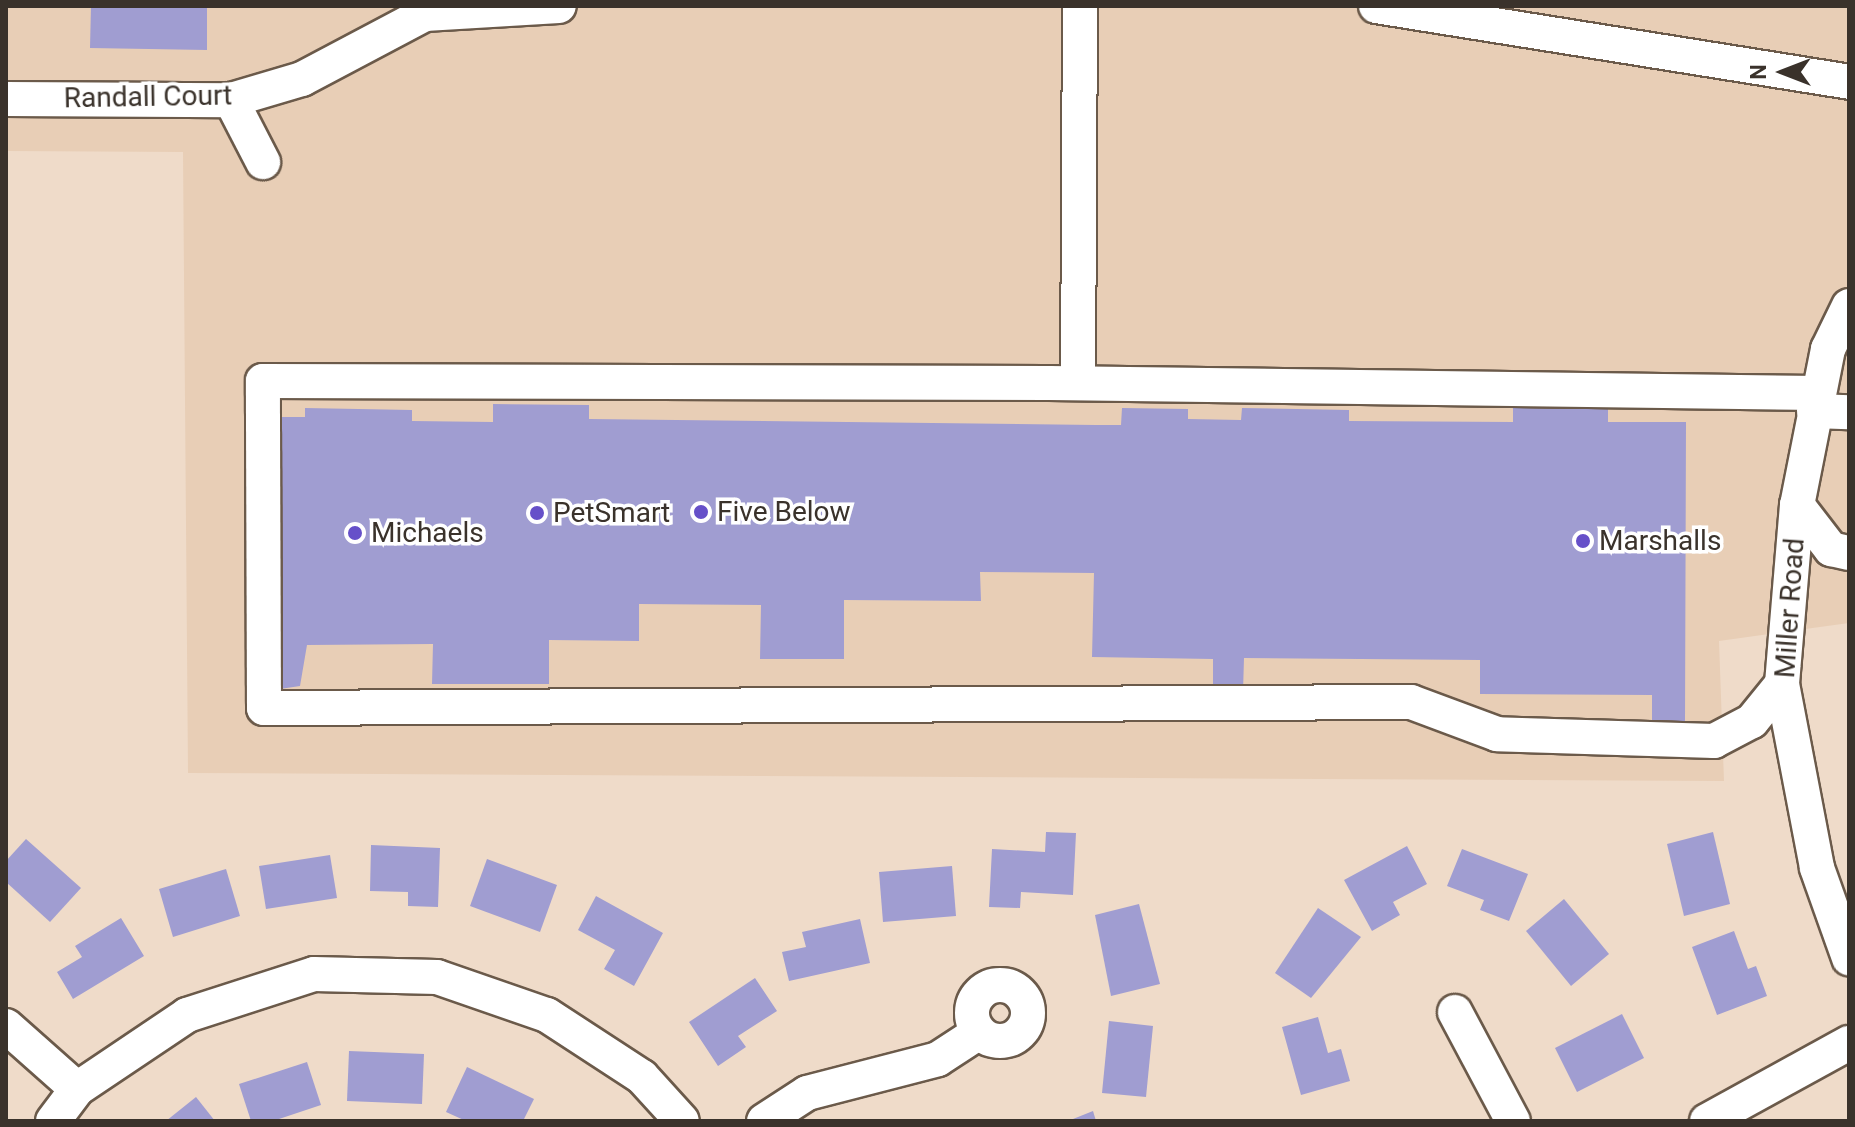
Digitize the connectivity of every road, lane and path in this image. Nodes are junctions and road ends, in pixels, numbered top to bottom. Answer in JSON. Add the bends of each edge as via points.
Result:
{"nodes":[{"id":1,"x":559,"y":6,"type":"edge"},
{"id":2,"x":1080,"y":6,"type":"edge"},
{"id":3,"x":1376,"y":6,"type":"edge"},
{"id":4,"x":1849,"y":82,"type":"edge"},
{"id":5,"x":6,"y":99,"type":"edge"},
{"id":6,"x":231,"y":100,"type":"junction"},
{"id":7,"x":263,"y":162,"type":"dead end"},
{"id":8,"x":1849,"y":306,"type":"edge"},
{"id":9,"x":1078,"y":383,"type":"junction"},
{"id":10,"x":1816,"y":402,"type":"junction"},
{"id":11,"x":1849,"y":412,"type":"edge"},
{"id":12,"x":1797,"y":505,"type":"junction"},
{"id":13,"x":1849,"y":553,"type":"edge"},
{"id":14,"x":1782,"y":684,"type":"junction"},
{"id":15,"x":1849,"y":958,"type":"edge"},
{"id":16,"x":1455,"y":1012,"type":"dead end"},
{"id":17,"x":6,"y":1026,"type":"edge"},
{"id":18,"x":978,"y":1033,"type":"dead end"},
{"id":19,"x":1849,"y":1043,"type":"edge"},
{"id":20,"x":77,"y":1089,"type":"junction"},
{"id":21,"x":53,"y":1121,"type":"edge"},
{"id":22,"x":682,"y":1121,"type":"edge"},
{"id":23,"x":764,"y":1121,"type":"edge"},
{"id":24,"x":1513,"y":1121,"type":"edge"},
{"id":25,"x":1707,"y":1121,"type":"edge"}],
"edges":[{"from":1,"to":6,"type":"street","name":"Randall Court","via":[[425,14],[302,79]]},
{"from":2,"to":9,"type":"street"},
{"from":3,"to":4,"type":"street"},
{"from":5,"to":6,"type":"street","name":"Randall Court"},
{"from":6,"to":7,"type":"street"},
{"from":8,"to":10,"type":"street","name":"Miller Road","via":[[1828,349]]},
{"from":9,"to":10,"type":"street"},
{"from":9,"to":14,"type":"street","via":[[263,381],[264,708],[1411,702],[1497,734],[1714,741],[1752,721]]},
{"from":10,"to":11,"type":"street"},
{"from":10,"to":12,"type":"street","name":"Miller Road"},
{"from":12,"to":13,"type":"street","via":[[1831,549]]},
{"from":12,"to":14,"type":"street","name":"Miller Road"},
{"from":14,"to":15,"type":"street","name":"Miller Road","via":[[1817,868]]},
{"from":16,"to":24,"type":"street"},
{"from":17,"to":20,"type":"street"},
{"from":18,"to":23,"type":"street","via":[[938,1059],[807,1093]]},
{"from":19,"to":25,"type":"street"},
{"from":20,"to":21,"type":"street"},
{"from":20,"to":22,"type":"street","via":[[187,1015],[314,974],[437,977],[547,1015],[642,1077]]}]}
